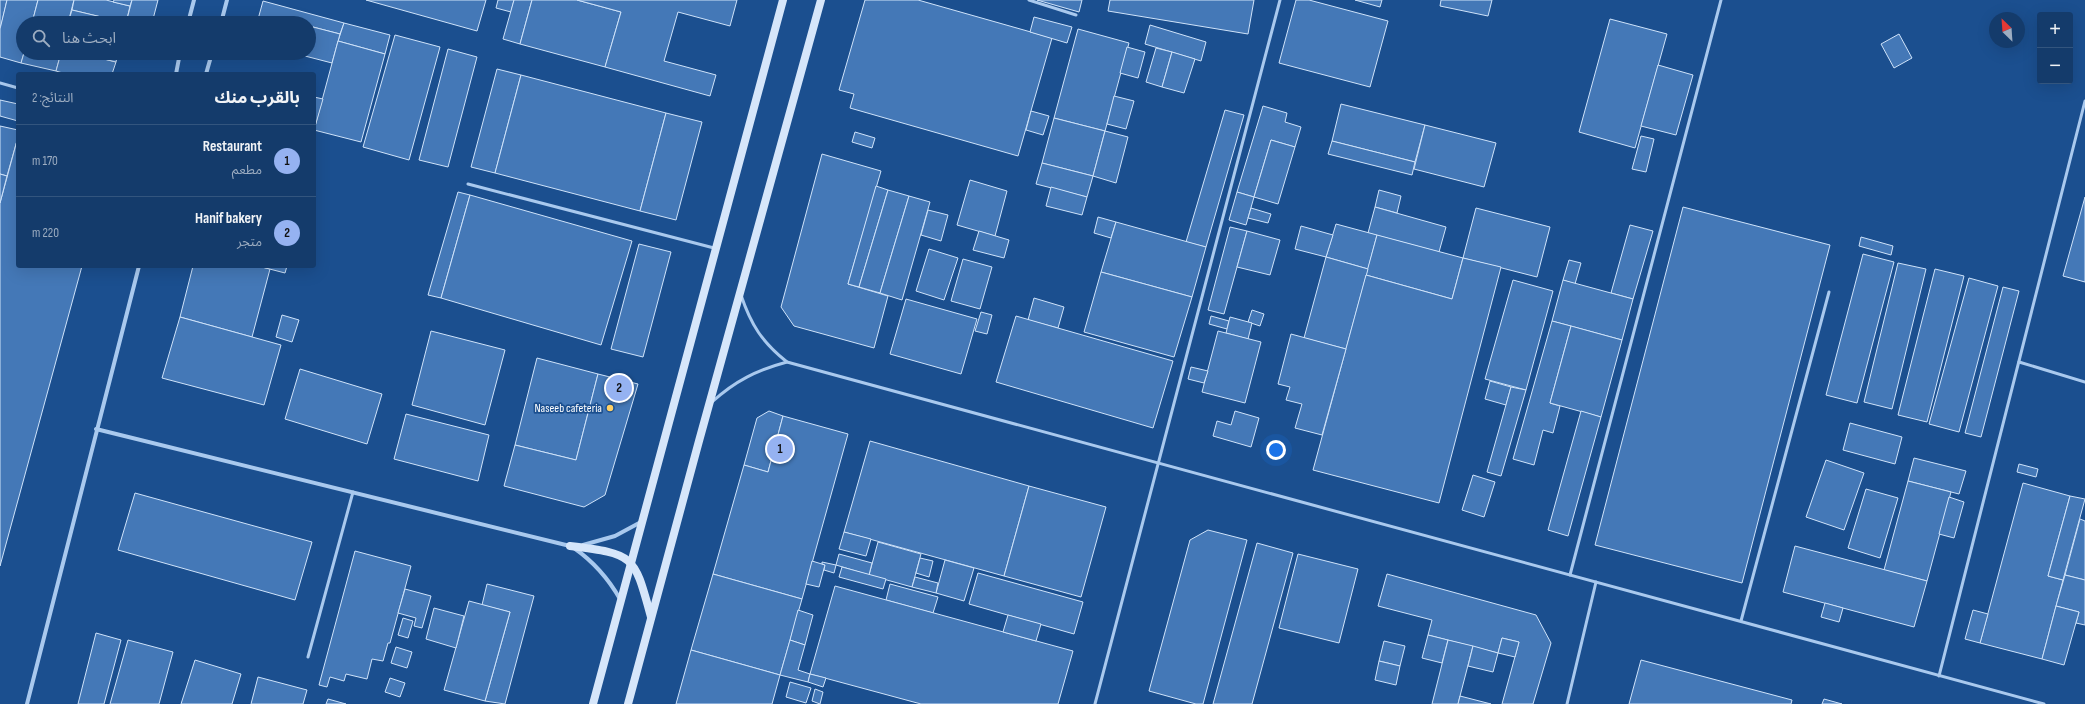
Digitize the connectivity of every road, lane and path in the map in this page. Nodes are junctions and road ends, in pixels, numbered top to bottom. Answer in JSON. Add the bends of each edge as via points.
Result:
{"nodes":[{"id":1,"x":194,"y":0,"type":"edge"},
{"id":2,"x":227,"y":0,"type":"edge"},
{"id":3,"x":783,"y":0,"type":"edge"},
{"id":4,"x":821,"y":0,"type":"edge"},
{"id":5,"x":1029,"y":0,"type":"edge"},
{"id":6,"x":1280,"y":0,"type":"edge"},
{"id":7,"x":1721,"y":0,"type":"edge"},
{"id":8,"x":1076,"y":15,"type":"dead end"},
{"id":9,"x":190,"y":16,"type":"edge"},
{"id":10,"x":223,"y":16,"type":"edge"},
{"id":11,"x":179,"y":60,"type":"edge"},
{"id":12,"x":210,"y":60,"type":"edge"},
{"id":13,"x":176,"y":72,"type":"edge"},
{"id":14,"x":207,"y":72,"type":"edge"},
{"id":15,"x":0,"y":83,"type":"edge"},
{"id":16,"x":16,"y":87,"type":"edge"},
{"id":17,"x":2085,"y":101,"type":"edge"},
{"id":18,"x":468,"y":184,"type":"dead end"},
{"id":19,"x":716,"y":249,"type":"junction"},
{"id":20,"x":138,"y":268,"type":"edge"},
{"id":21,"x":739,"y":291,"type":"junction"},
{"id":22,"x":1829,"y":292,"type":"dead end"},
{"id":23,"x":787,"y":362,"type":"junction"},
{"id":24,"x":2019,"y":362,"type":"junction"},
{"id":25,"x":2085,"y":382,"type":"edge"},
{"id":26,"x":711,"y":403,"type":"junction"},
{"id":27,"x":96,"y":428,"type":"junction"},
{"id":28,"x":1160,"y":463,"type":"junction"},
{"id":29,"x":353,"y":492,"type":"junction"},
{"id":30,"x":641,"y":522,"type":"junction"},
{"id":31,"x":570,"y":546,"type":"junction"},
{"id":32,"x":631,"y":562,"type":"junction"},
{"id":33,"x":1570,"y":575,"type":"junction"},
{"id":34,"x":1596,"y":582,"type":"junction"},
{"id":35,"x":621,"y":600,"type":"junction"},
{"id":36,"x":651,"y":618,"type":"junction"},
{"id":37,"x":1741,"y":621,"type":"junction"},
{"id":38,"x":308,"y":657,"type":"dead end"},
{"id":39,"x":1940,"y":676,"type":"junction"},
{"id":40,"x":2030,"y":700,"type":"junction"},
{"id":41,"x":27,"y":704,"type":"edge"},
{"id":42,"x":593,"y":704,"type":"edge"},
{"id":43,"x":628,"y":704,"type":"edge"},
{"id":44,"x":1095,"y":704,"type":"edge"},
{"id":45,"x":1567,"y":704,"type":"edge"},
{"id":46,"x":2028,"y":704,"type":"edge"},
{"id":47,"x":2044,"y":704,"type":"edge"}],
"edges":[{"from":1,"to":9,"type":"street"},
{"from":2,"to":10,"type":"street"},
{"from":3,"to":19,"type":"main road"},
{"from":4,"to":21,"type":"main road"},
{"from":5,"to":8,"type":"lane"},
{"from":6,"to":28,"type":"lane"},
{"from":7,"to":33,"type":"lane"},
{"from":11,"to":13,"type":"street"},
{"from":12,"to":14,"type":"street"},
{"from":15,"to":16,"type":"lane"},
{"from":17,"to":24,"type":"lane"},
{"from":18,"to":19,"type":"lane"},
{"from":19,"to":30,"type":"main road"},
{"from":20,"to":27,"type":"street"},
{"from":21,"to":23,"type":"lane","via":[[754,328]]},
{"from":21,"to":26,"type":"main road"},
{"from":22,"to":37,"type":"lane"},
{"from":23,"to":26,"type":"lane","via":[[768,367],[740,380]]},
{"from":23,"to":28,"type":"lane"},
{"from":24,"to":25,"type":"lane"},
{"from":24,"to":39,"type":"lane"},
{"from":26,"to":36,"type":"main road"},
{"from":27,"to":29,"type":"street"},
{"from":27,"to":41,"type":"street"},
{"from":28,"to":33,"type":"lane"},
{"from":28,"to":44,"type":"lane"},
{"from":29,"to":31,"type":"street"},
{"from":29,"to":38,"type":"lane"},
{"from":30,"to":31,"type":"street","via":[[600,541]]},
{"from":30,"to":32,"type":"main road"},
{"from":31,"to":32,"type":"main road","via":[[610,550]]},
{"from":31,"to":35,"type":"street","via":[[595,564]]},
{"from":32,"to":35,"type":"main road"},
{"from":32,"to":36,"type":"main road","via":[[641,581]]},
{"from":33,"to":34,"type":"lane"},
{"from":34,"to":37,"type":"lane"},
{"from":34,"to":45,"type":"lane"},
{"from":35,"to":42,"type":"main road"},
{"from":36,"to":43,"type":"main road"},
{"from":37,"to":39,"type":"lane"},
{"from":39,"to":40,"type":"lane"},
{"from":40,"to":46,"type":"lane"},
{"from":40,"to":47,"type":"lane"}]}
